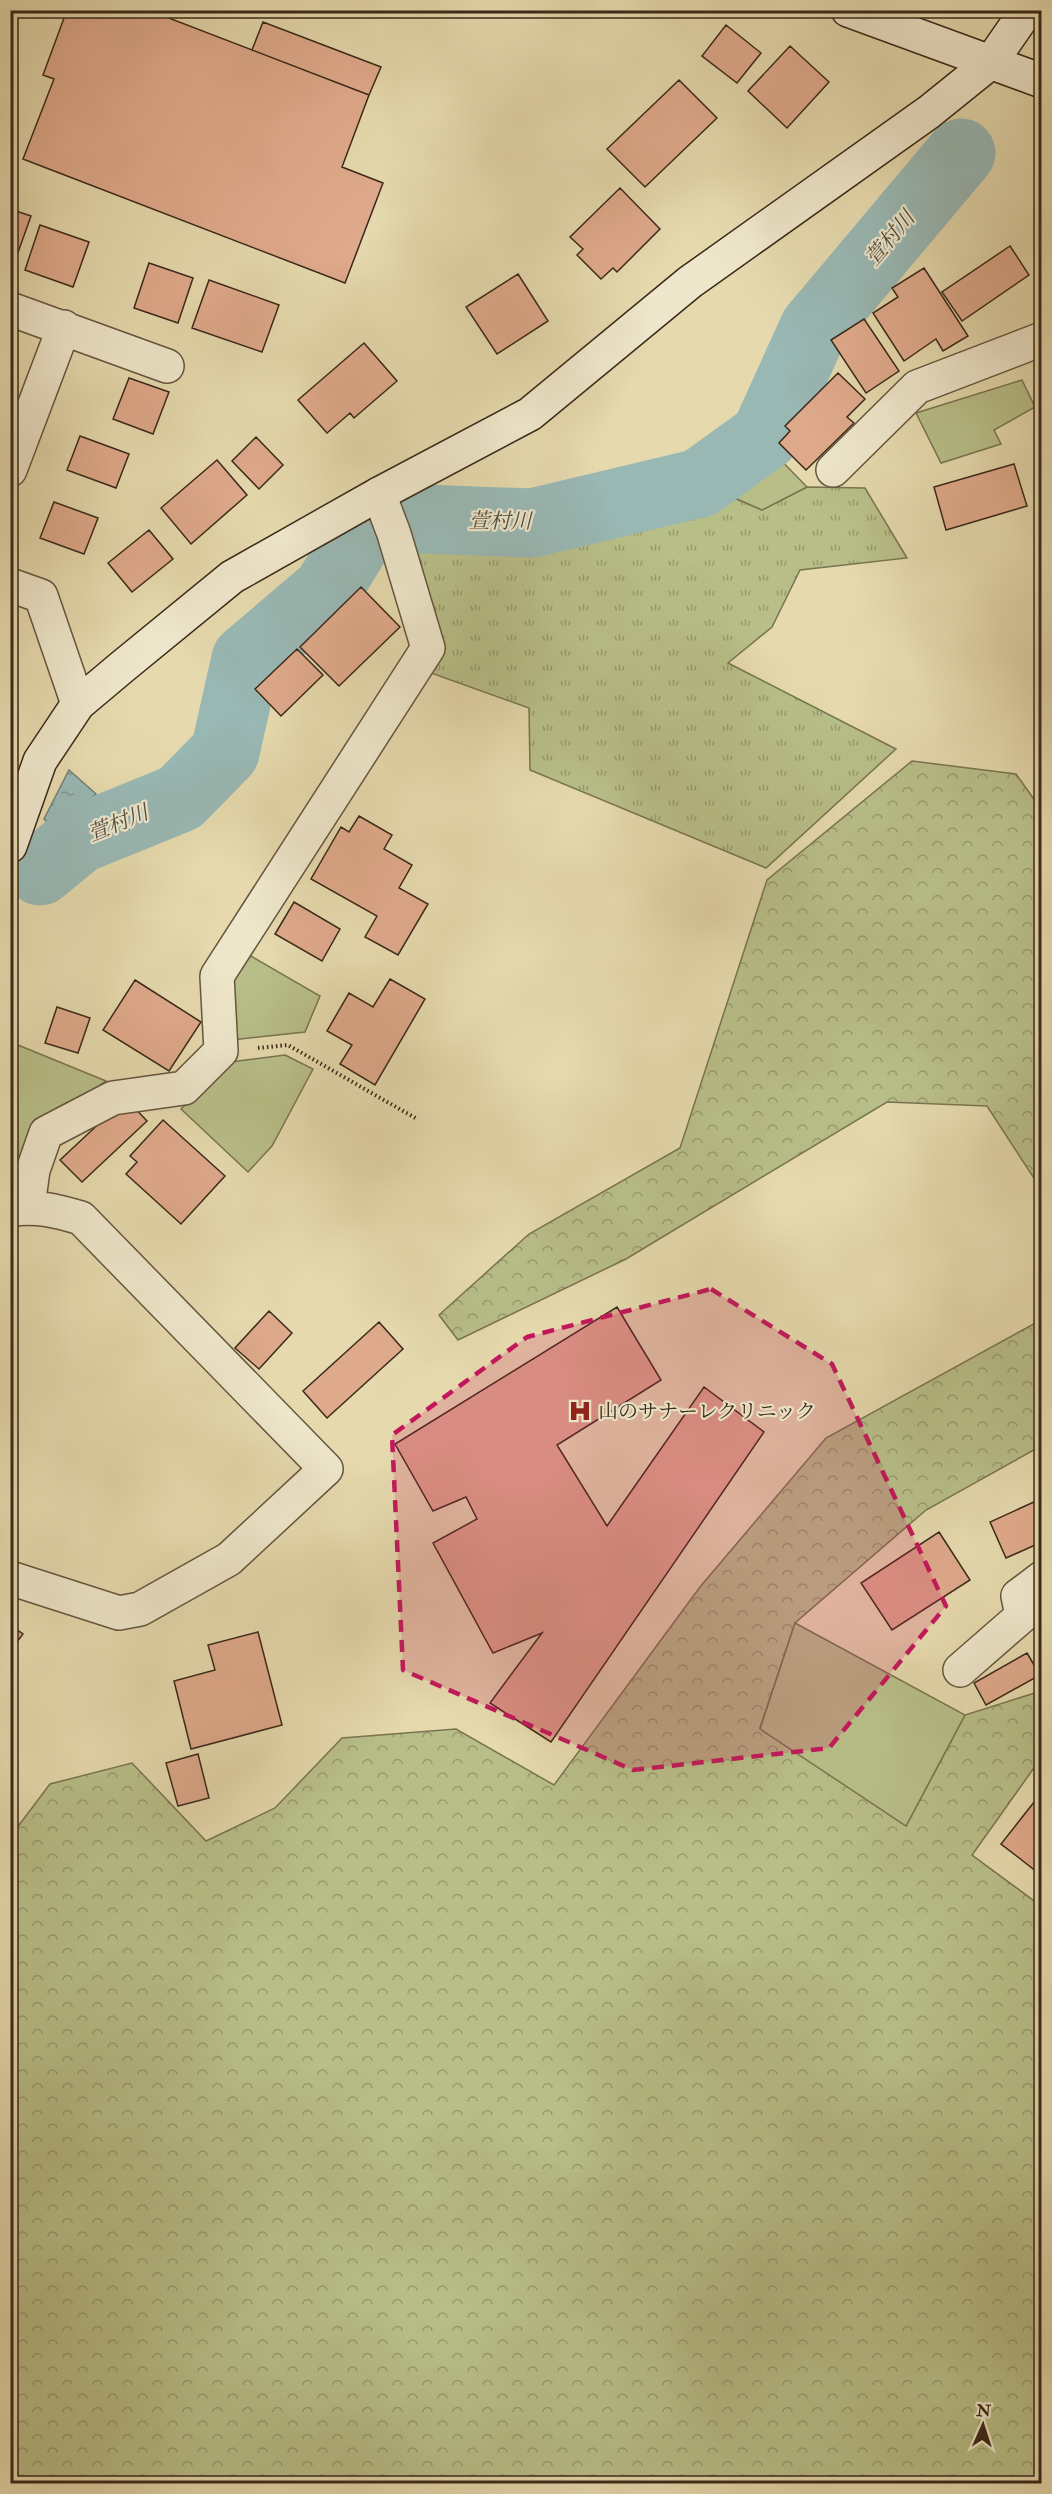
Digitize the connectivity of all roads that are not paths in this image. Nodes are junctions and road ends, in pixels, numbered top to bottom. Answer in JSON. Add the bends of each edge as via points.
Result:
{"nodes":[{"id":1,"x":848,"y":10,"type":"edge"},
{"id":2,"x":1027,"y":10,"type":"edge"},
{"id":3,"x":991,"y":62,"type":"junction"},
{"id":4,"x":1041,"y":81,"type":"edge"},
{"id":5,"x":10,"y":309,"type":"edge"},
{"id":6,"x":64,"y":327,"type":"junction"},
{"id":7,"x":1041,"y":339,"type":"edge"},
{"id":8,"x":167,"y":366,"type":"dead end"},
{"id":9,"x":12,"y":458,"type":"edge"},
{"id":10,"x":833,"y":470,"type":"dead end"},
{"id":11,"x":380,"y":494,"type":"junction"},
{"id":12,"x":10,"y":585,"type":"edge"},
{"id":13,"x":78,"y":704,"type":"junction"},
{"id":14,"x":10,"y":846,"type":"edge"},
{"id":15,"x":19,"y":1208,"type":"edge"},
{"id":16,"x":10,"y":1578,"type":"edge"},
{"id":17,"x":1041,"y":1578,"type":"edge"},
{"id":18,"x":960,"y":1670,"type":"dead end"}],
"edges":[{"from":1,"to":3,"type":"street"},
{"from":2,"to":3,"type":"street"},
{"from":3,"to":4,"type":"street"},
{"from":3,"to":11,"type":"street","via":[[929,112],[690,282],[531,414]]},
{"from":5,"to":6,"type":"street"},
{"from":6,"to":8,"type":"street"},
{"from":6,"to":9,"type":"street"},
{"from":7,"to":10,"type":"street","via":[[917,387]]},
{"from":11,"to":13,"type":"street","via":[[232,578]]},
{"from":11,"to":15,"type":"street","via":[[428,648],[217,976],[221,1051],[184,1088],[113,1098],[46,1133]]},
{"from":12,"to":13,"type":"street","via":[[41,596]]},
{"from":13,"to":14,"type":"street","via":[[40,761]]},
{"from":15,"to":16,"type":"street","via":[[57,1210],[81,1218],[326,1469],[230,1559],[140,1609],[119,1613]]},
{"from":17,"to":18,"type":"street","via":[[1018,1596],[1022,1616]]}]}
